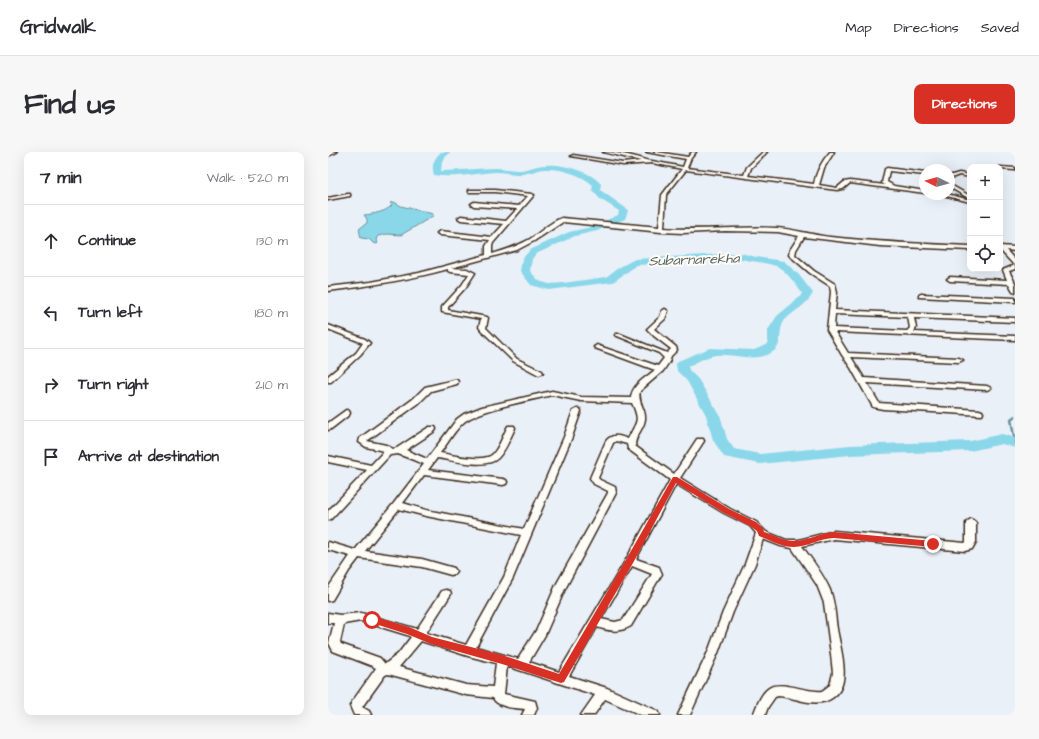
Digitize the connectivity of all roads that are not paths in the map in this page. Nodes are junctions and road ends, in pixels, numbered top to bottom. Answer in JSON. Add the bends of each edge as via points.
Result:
{"nodes":[{"id":1,"x":335,"y":152,"type":"edge"},
{"id":2,"x":577,"y":152,"type":"edge"},
{"id":3,"x":605,"y":152,"type":"edge"},
{"id":4,"x":648,"y":152,"type":"edge"},
{"id":5,"x":694,"y":152,"type":"edge"},
{"id":6,"x":766,"y":152,"type":"edge"},
{"id":7,"x":832,"y":152,"type":"edge"},
{"id":8,"x":328,"y":155,"type":"edge"},
{"id":9,"x":688,"y":158,"type":"junction"},
{"id":10,"x":647,"y":162,"type":"junction"},
{"id":11,"x":685,"y":168,"type":"junction"},
{"id":12,"x":1003,"y":168,"type":"edge"},
{"id":13,"x":1015,"y":169,"type":"edge"},
{"id":14,"x":919,"y":173,"type":"edge"},
{"id":15,"x":967,"y":175,"type":"edge"},
{"id":16,"x":746,"y":176,"type":"junction"},
{"id":17,"x":955,"y":176,"type":"edge"},
{"id":18,"x":816,"y":186,"type":"junction"},
{"id":19,"x":955,"y":189,"type":"edge"},
{"id":20,"x":899,"y":190,"type":"junction"},
{"id":21,"x":471,"y":191,"type":"dead end"},
{"id":22,"x":919,"y":192,"type":"edge"},
{"id":23,"x":348,"y":195,"type":"dead end"},
{"id":24,"x":955,"y":196,"type":"edge"},
{"id":25,"x":967,"y":197,"type":"edge"},
{"id":26,"x":967,"y":198,"type":"edge"},
{"id":27,"x":328,"y":199,"type":"edge"},
{"id":28,"x":474,"y":204,"type":"dead end"},
{"id":29,"x":521,"y":208,"type":"junction"},
{"id":30,"x":461,"y":218,"type":"dead end"},
{"id":31,"x":508,"y":223,"type":"junction"},
{"id":32,"x":661,"y":230,"type":"junction"},
{"id":33,"x":440,"y":233,"type":"dead end"},
{"id":34,"x":802,"y":235,"type":"junction"},
{"id":35,"x":494,"y":239,"type":"junction"},
{"id":36,"x":967,"y":248,"type":"edge"},
{"id":37,"x":1003,"y":248,"type":"edge"},
{"id":38,"x":1015,"y":249,"type":"edge"},
{"id":39,"x":1003,"y":250,"type":"edge"},
{"id":40,"x":489,"y":256,"type":"junction"},
{"id":41,"x":1015,"y":263,"type":"edge"},
{"id":42,"x":1015,"y":268,"type":"edge"},
{"id":43,"x":441,"y":270,"type":"junction"},
{"id":44,"x":950,"y":279,"type":"dead end"},
{"id":45,"x":1011,"y":282,"type":"junction"},
{"id":46,"x":328,"y":289,"type":"edge"},
{"id":47,"x":1015,"y":290,"type":"edge"},
{"id":48,"x":921,"y":296,"type":"dead end"},
{"id":49,"x":1015,"y":300,"type":"edge"},
{"id":50,"x":665,"y":311,"type":"dead end"},
{"id":51,"x":832,"y":312,"type":"junction"},
{"id":52,"x":912,"y":316,"type":"junction"},
{"id":53,"x":1015,"y":320,"type":"edge"},
{"id":54,"x":328,"y":327,"type":"edge"},
{"id":55,"x":830,"y":330,"type":"junction"},
{"id":56,"x":908,"y":334,"type":"junction"},
{"id":57,"x":618,"y":335,"type":"dead end"},
{"id":58,"x":1015,"y":338,"type":"edge"},
{"id":59,"x":596,"y":347,"type":"dead end"},
{"id":60,"x":845,"y":354,"type":"junction"},
{"id":61,"x":667,"y":356,"type":"junction"},
{"id":62,"x":959,"y":360,"type":"dead end"},
{"id":63,"x":660,"y":369,"type":"junction"},
{"id":64,"x":539,"y":373,"type":"dead end"},
{"id":65,"x":328,"y":380,"type":"edge"},
{"id":66,"x":862,"y":380,"type":"junction"},
{"id":67,"x":454,"y":382,"type":"dead end"},
{"id":68,"x":987,"y":388,"type":"dead end"},
{"id":69,"x":634,"y":401,"type":"junction"},
{"id":70,"x":577,"y":411,"type":"dead end"},
{"id":71,"x":346,"y":413,"type":"dead end"},
{"id":72,"x":978,"y":413,"type":"dead end"},
{"id":73,"x":328,"y":427,"type":"edge"},
{"id":74,"x":511,"y":428,"type":"dead end"},
{"id":75,"x":432,"y":429,"type":"dead end"},
{"id":76,"x":700,"y":441,"type":"dead end"},
{"id":77,"x":631,"y":442,"type":"junction"},
{"id":78,"x":394,"y":451,"type":"junction"},
{"id":79,"x":431,"y":458,"type":"junction"},
{"id":80,"x":328,"y":459,"type":"edge"},
{"id":81,"x":338,"y":461,"type":"junction"},
{"id":82,"x":328,"y":467,"type":"edge"},
{"id":83,"x":373,"y":468,"type":"junction"},
{"id":84,"x":421,"y":472,"type":"junction"},
{"id":85,"x":675,"y":479,"type":"junction"},
{"id":86,"x":502,"y":482,"type":"dead end"},
{"id":87,"x":397,"y":506,"type":"junction"},
{"id":88,"x":328,"y":517,"type":"edge"},
{"id":89,"x":971,"y":523,"type":"dead end"},
{"id":90,"x":527,"y":533,"type":"junction"},
{"id":91,"x":761,"y":534,"type":"junction"},
{"id":92,"x":795,"y":544,"type":"junction"},
{"id":93,"x":328,"y":546,"type":"edge"},
{"id":94,"x":357,"y":554,"type":"junction"},
{"id":95,"x":630,"y":560,"type":"junction"},
{"id":96,"x":451,"y":571,"type":"dead end"},
{"id":97,"x":446,"y":594,"type":"dead end"},
{"id":98,"x":328,"y":597,"type":"edge"},
{"id":99,"x":328,"y":618,"type":"edge"},
{"id":100,"x":340,"y":620,"type":"junction"},
{"id":101,"x":595,"y":622,"type":"junction"},
{"id":102,"x":418,"y":635,"type":"junction"},
{"id":103,"x":468,"y":650,"type":"junction"},
{"id":104,"x":502,"y":660,"type":"junction"},
{"id":105,"x":521,"y":665,"type":"junction"},
{"id":106,"x":384,"y":671,"type":"junction"},
{"id":107,"x":561,"y":679,"type":"junction"},
{"id":108,"x":603,"y":692,"type":"junction"},
{"id":109,"x":498,"y":693,"type":"junction"},
{"id":110,"x":365,"y":715,"type":"edge"},
{"id":111,"x":528,"y":715,"type":"edge"},
{"id":112,"x":587,"y":715,"type":"edge"},
{"id":113,"x":654,"y":715,"type":"edge"},
{"id":114,"x":684,"y":715,"type":"edge"},
{"id":115,"x":759,"y":715,"type":"edge"}],
"edges":[{"from":1,"to":8,"type":"street"},
{"from":2,"to":10,"type":"street","via":[[572,156],[623,164]]},
{"from":3,"to":10,"type":"street"},
{"from":4,"to":9,"type":"street"},
{"from":5,"to":9,"type":"street"},
{"from":6,"to":16,"type":"street","via":[[749,168]]},
{"from":7,"to":18,"type":"street"},
{"from":9,"to":11,"type":"street"},
{"from":10,"to":11,"type":"street"},
{"from":11,"to":16,"type":"street"},
{"from":11,"to":32,"type":"street","via":[[664,195]]},
{"from":12,"to":13,"type":"street"},
{"from":14,"to":20,"type":"street","via":[[887,169],[884,182]]},
{"from":15,"to":17,"type":"street"},
{"from":16,"to":18,"type":"street"},
{"from":18,"to":20,"type":"street","via":[[840,189],[850,182]]},
{"from":19,"to":25,"type":"street"},
{"from":20,"to":22,"type":"street"},
{"from":21,"to":29,"type":"street","via":[[532,194]]},
{"from":23,"to":27,"type":"street"},
{"from":24,"to":26,"type":"street"},
{"from":28,"to":29,"type":"street"},
{"from":29,"to":31,"type":"street"},
{"from":30,"to":31,"type":"street"},
{"from":31,"to":35,"type":"street"},
{"from":32,"to":34,"type":"street","via":[[778,230]]},
{"from":32,"to":40,"type":"street","via":[[568,220],[558,222],[520,247]]},
{"from":33,"to":35,"type":"street"},
{"from":34,"to":36,"type":"street","via":[[892,245]]},
{"from":34,"to":51,"type":"street","via":[[792,255],[832,285]]},
{"from":35,"to":40,"type":"street","via":[[489,246]]},
{"from":37,"to":38,"type":"street"},
{"from":39,"to":41,"type":"street"},
{"from":40,"to":43,"type":"street"},
{"from":42,"to":45,"type":"street","via":[[1006,270]]},
{"from":43,"to":46,"type":"street"},
{"from":43,"to":64,"type":"street","via":[[472,273],[444,311],[484,318],[483,329],[515,360]]},
{"from":44,"to":45,"type":"street"},
{"from":45,"to":47,"type":"street"},
{"from":48,"to":49,"type":"street"},
{"from":50,"to":61,"type":"street","via":[[663,318],[650,329],[674,348]]},
{"from":51,"to":52,"type":"street"},
{"from":51,"to":55,"type":"street"},
{"from":52,"to":53,"type":"street"},
{"from":52,"to":56,"type":"street","via":[[914,326]]},
{"from":54,"to":65,"type":"street","via":[[366,342],[358,354]]},
{"from":55,"to":56,"type":"street"},
{"from":55,"to":60,"type":"street"},
{"from":56,"to":58,"type":"street"},
{"from":57,"to":61,"type":"street"},
{"from":59,"to":63,"type":"street"},
{"from":60,"to":62,"type":"street"},
{"from":60,"to":66,"type":"street"},
{"from":61,"to":63,"type":"street"},
{"from":63,"to":69,"type":"street","via":[[636,390]]},
{"from":66,"to":68,"type":"street"},
{"from":66,"to":72,"type":"street","via":[[877,406]]},
{"from":67,"to":78,"type":"street","via":[[428,389],[363,442]]},
{"from":69,"to":77,"type":"street","via":[[641,414],[641,421]]},
{"from":69,"to":79,"type":"street","via":[[581,400],[552,392],[485,409],[463,418]]},
{"from":70,"to":90,"type":"street"},
{"from":71,"to":73,"type":"street"},
{"from":74,"to":79,"type":"street","via":[[492,459]]},
{"from":75,"to":78,"type":"street"},
{"from":76,"to":85,"type":"street"},
{"from":77,"to":85,"type":"street","via":[[633,448]]},
{"from":77,"to":105,"type":"street","via":[[618,438],[610,441],[594,478],[612,489],[612,493],[560,588],[541,632]]},
{"from":78,"to":79,"type":"street"},
{"from":78,"to":83,"type":"street"},
{"from":79,"to":84,"type":"street"},
{"from":80,"to":81,"type":"street"},
{"from":81,"to":82,"type":"street"},
{"from":81,"to":83,"type":"street"},
{"from":83,"to":88,"type":"street"},
{"from":84,"to":86,"type":"street"},
{"from":84,"to":87,"type":"street"},
{"from":85,"to":91,"type":"street","via":[[721,508],[753,524]]},
{"from":85,"to":95,"type":"street"},
{"from":87,"to":90,"type":"street"},
{"from":87,"to":94,"type":"street"},
{"from":89,"to":92,"type":"street","via":[[971,542],[965,547],[834,535],[824,535]]},
{"from":90,"to":103,"type":"street","via":[[502,590]]},
{"from":91,"to":92,"type":"street","via":[[777,541]]},
{"from":91,"to":114,"type":"street","via":[[713,653]]},
{"from":92,"to":115,"type":"street","via":[[816,574],[828,601],[838,657],[836,682],[830,694],[823,697],[772,692]]},
{"from":93,"to":94,"type":"street"},
{"from":94,"to":96,"type":"street","via":[[422,563]]},
{"from":94,"to":98,"type":"street"},
{"from":95,"to":101,"type":"street"},
{"from":95,"to":101,"type":"street","via":[[656,570],[657,574],[627,623],[614,627]]},
{"from":97,"to":102,"type":"street"},
{"from":99,"to":100,"type":"street"},
{"from":100,"to":102,"type":"street","via":[[361,617]]},
{"from":100,"to":106,"type":"street","via":[[334,643],[337,648],[376,662]]},
{"from":101,"to":107,"type":"street"},
{"from":102,"to":103,"type":"street"},
{"from":102,"to":106,"type":"street","via":[[395,664]]},
{"from":103,"to":104,"type":"street"},
{"from":104,"to":105,"type":"street"},
{"from":104,"to":109,"type":"street"},
{"from":105,"to":107,"type":"street"},
{"from":106,"to":109,"type":"street","via":[[466,690]]},
{"from":106,"to":110,"type":"street","via":[[356,706],[358,711]]},
{"from":107,"to":108,"type":"street"},
{"from":108,"to":112,"type":"street"},
{"from":108,"to":113,"type":"street"},
{"from":109,"to":111,"type":"street","via":[[498,697],[503,700],[531,705]]}]}
